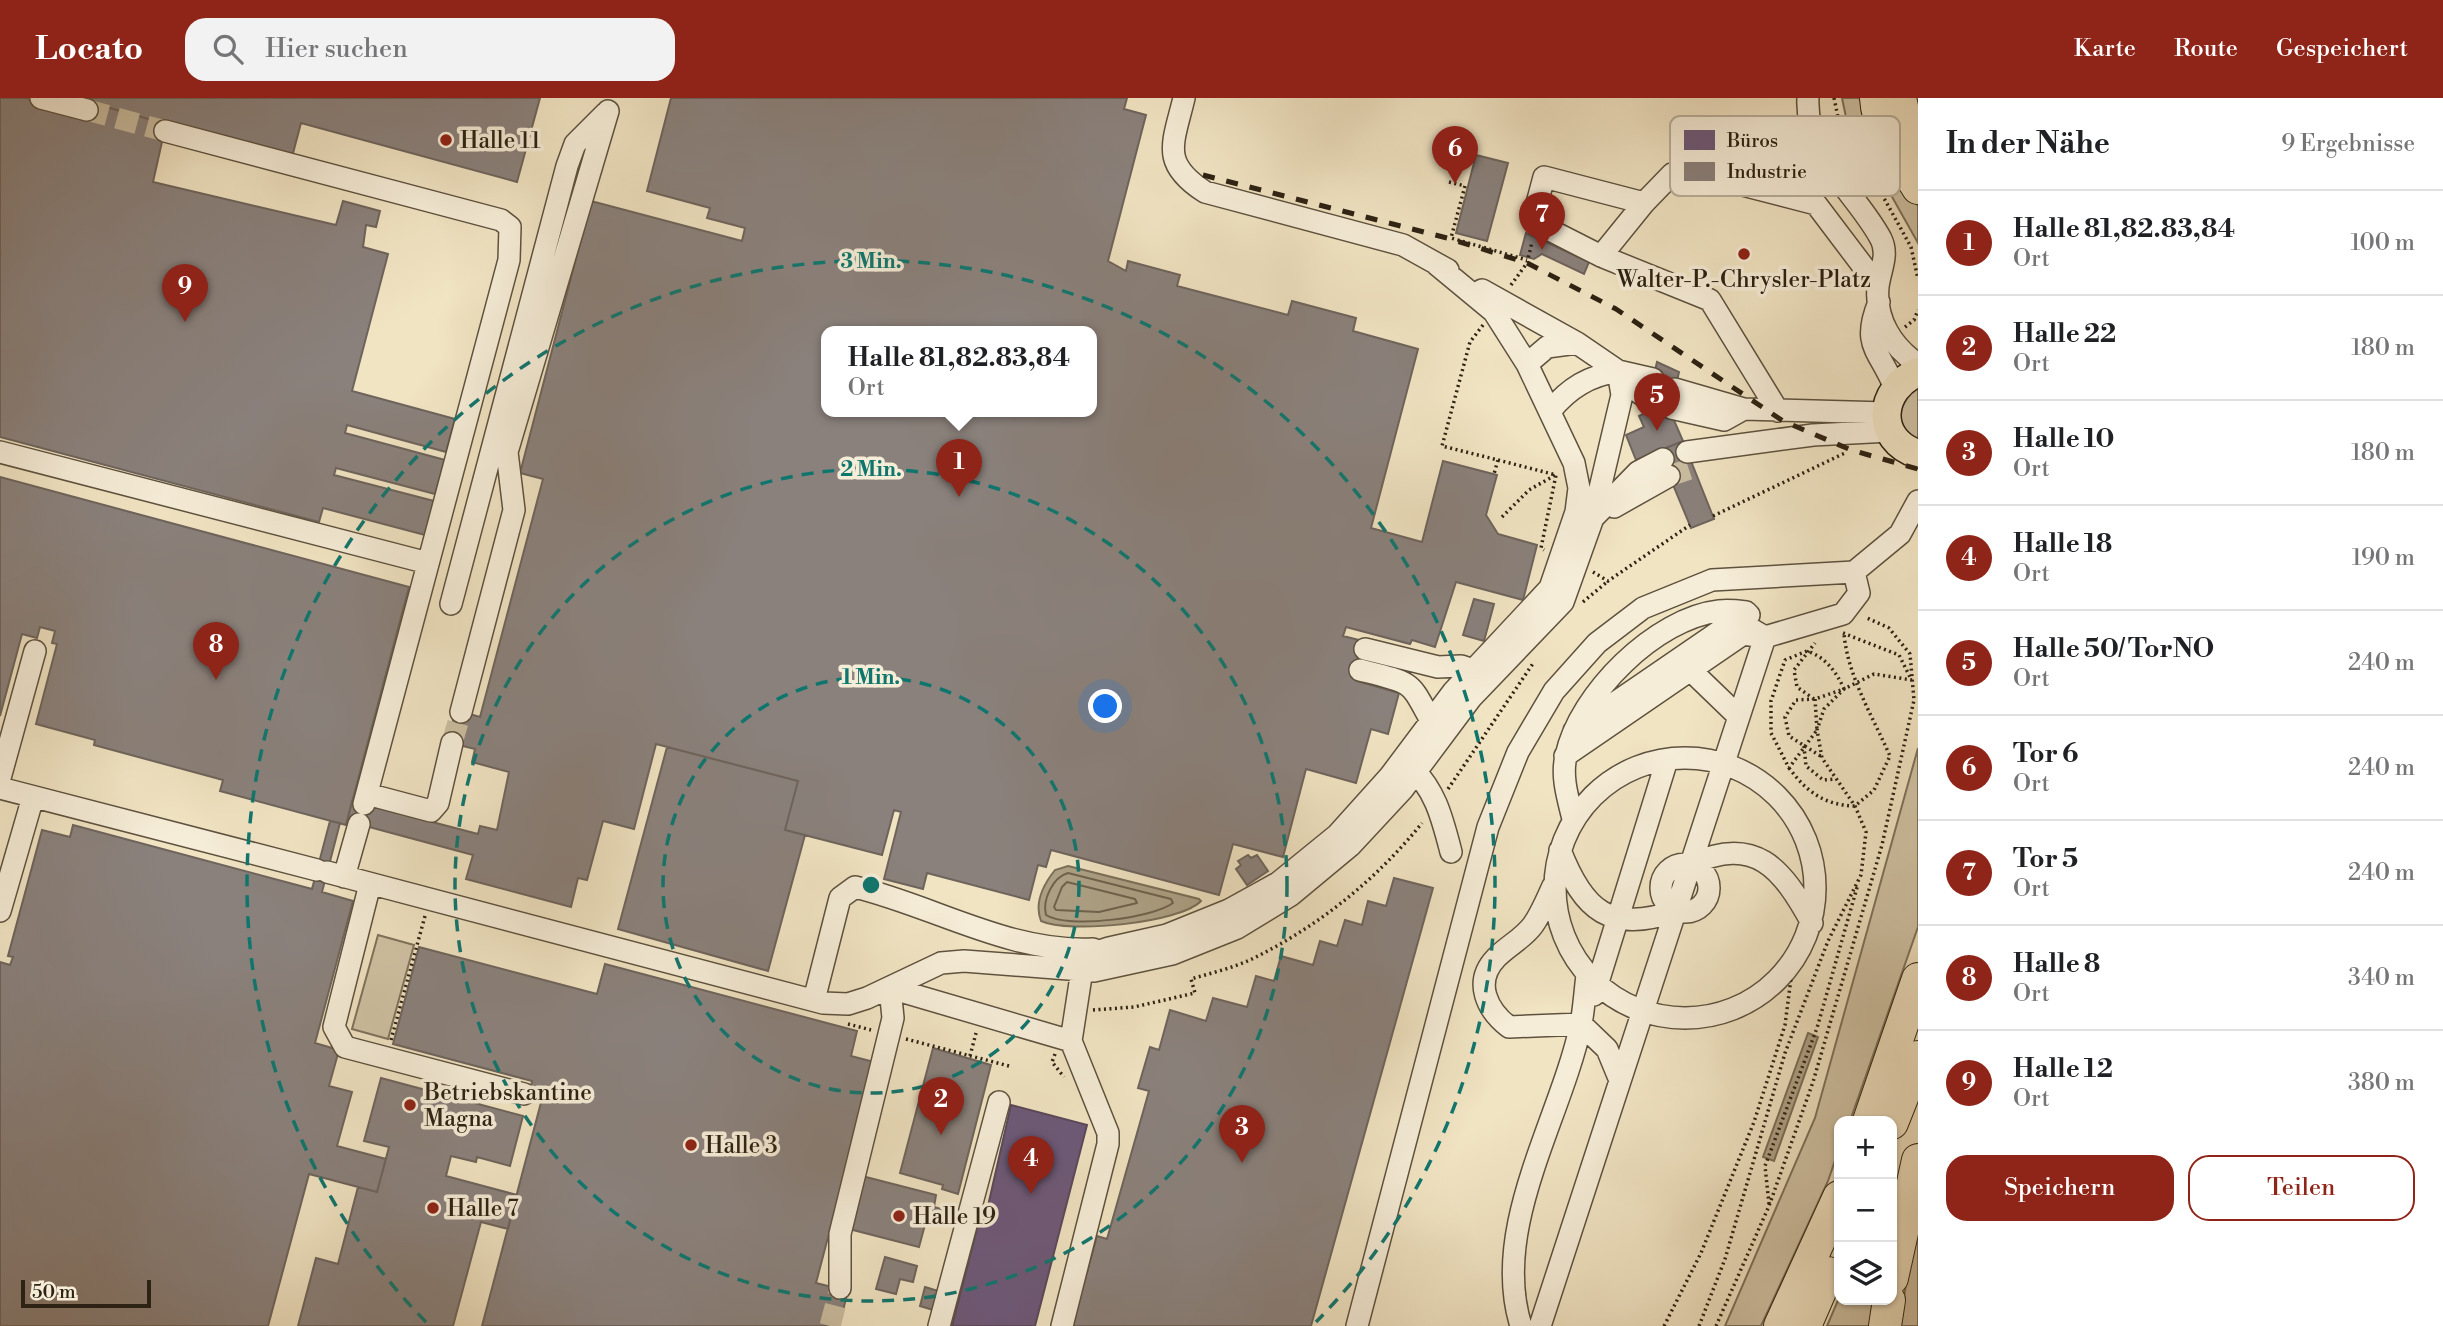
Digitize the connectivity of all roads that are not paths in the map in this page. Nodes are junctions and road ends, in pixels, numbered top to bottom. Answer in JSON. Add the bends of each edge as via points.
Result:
{"nodes":[{"id":1,"x":41,"y":98,"type":"edge"},
{"id":2,"x":1184,"y":98,"type":"edge"},
{"id":3,"x":1808,"y":98,"type":"edge"},
{"id":4,"x":1876,"y":98,"type":"edge"},
{"id":5,"x":1900,"y":98,"type":"edge"},
{"id":6,"x":610,"y":104,"type":"edge"},
{"id":7,"x":87,"y":110,"type":"tunnel mouth"},
{"id":8,"x":1810,"y":116,"type":"edge"},
{"id":9,"x":1880,"y":116,"type":"edge"},
{"id":10,"x":164,"y":131,"type":"tunnel mouth"},
{"id":11,"x":1918,"y":150,"type":"edge"},
{"id":12,"x":1900,"y":161,"type":"edge"},
{"id":13,"x":1670,"y":176,"type":"edge"},
{"id":14,"x":1918,"y":188,"type":"edge"},
{"id":15,"x":1785,"y":196,"type":"edge"},
{"id":16,"x":1850,"y":196,"type":"edge"},
{"id":17,"x":1644,"y":203,"type":"junction"},
{"id":18,"x":1601,"y":256,"type":"junction"},
{"id":19,"x":1878,"y":294,"type":"junction"},
{"id":20,"x":1497,"y":306,"type":"junction"},
{"id":21,"x":1577,"y":343,"type":"junction"},
{"id":22,"x":1527,"y":364,"type":"junction"},
{"id":23,"x":1918,"y":364,"type":"edge"},
{"id":24,"x":1618,"y":371,"type":"junction"},
{"id":25,"x":1651,"y":389,"type":"dead end"},
{"id":26,"x":1673,"y":398,"type":"dead end"},
{"id":27,"x":1897,"y":401,"type":"edge"},
{"id":28,"x":1551,"y":410,"type":"junction"},
{"id":29,"x":1778,"y":411,"type":"junction"},
{"id":30,"x":0,"y":452,"type":"edge"},
{"id":31,"x":1918,"y":454,"type":"edge"},
{"id":32,"x":1690,"y":460,"type":"tunnel mouth"},
{"id":33,"x":1666,"y":468,"type":"tunnel mouth"},
{"id":34,"x":1918,"y":501,"type":"edge"},
{"id":35,"x":1585,"y":515,"type":"junction"},
{"id":36,"x":428,"y":563,"type":"junction"},
{"id":37,"x":1854,"y":572,"type":"junction"},
{"id":38,"x":451,"y":604,"type":"dead end"},
{"id":39,"x":1765,"y":637,"type":"junction"},
{"id":40,"x":1365,"y":649,"type":"dead end"},
{"id":41,"x":35,"y":651,"type":"dead end"},
{"id":42,"x":1684,"y":665,"type":"junction"},
{"id":43,"x":1360,"y":670,"type":"dead end"},
{"id":44,"x":1482,"y":673,"type":"junction"},
{"id":45,"x":1407,"y":682,"type":"junction"},
{"id":46,"x":1462,"y":695,"type":"junction"},
{"id":47,"x":461,"y":712,"type":"tunnel mouth"},
{"id":48,"x":1738,"y":716,"type":"junction"},
{"id":49,"x":1436,"y":730,"type":"junction"},
{"id":50,"x":1574,"y":731,"type":"junction"},
{"id":51,"x":452,"y":743,"type":"tunnel mouth"},
{"id":52,"x":1565,"y":757,"type":"junction"},
{"id":53,"x":1667,"y":760,"type":"junction"},
{"id":54,"x":1723,"y":763,"type":"junction"},
{"id":55,"x":1410,"y":766,"type":"junction"},
{"id":56,"x":0,"y":778,"type":"edge"},
{"id":57,"x":0,"y":789,"type":"edge"},
{"id":58,"x":33,"y":797,"type":"junction"},
{"id":59,"x":364,"y":808,"type":"junction"},
{"id":60,"x":1573,"y":819,"type":"junction"},
{"id":61,"x":1559,"y":848,"type":"junction"},
{"id":62,"x":1451,"y":852,"type":"dead end"},
{"id":63,"x":1690,"y":865,"type":"junction"},
{"id":64,"x":329,"y":873,"type":"junction"},
{"id":65,"x":370,"y":884,"type":"junction"},
{"id":66,"x":1553,"y":886,"type":"junction"},
{"id":67,"x":0,"y":911,"type":"edge"},
{"id":68,"x":1676,"y":911,"type":"junction"},
{"id":69,"x":1619,"y":920,"type":"junction"},
{"id":70,"x":1812,"y":923,"type":"junction"},
{"id":71,"x":1109,"y":948,"type":"junction"},
{"id":72,"x":1083,"y":963,"type":"junction"},
{"id":73,"x":1918,"y":979,"type":"edge"},
{"id":74,"x":1592,"y":980,"type":"junction"},
{"id":75,"x":890,"y":988,"type":"junction"},
{"id":76,"x":814,"y":1000,"type":"junction"},
{"id":77,"x":1642,"y":1012,"type":"junction"},
{"id":78,"x":1581,"y":1024,"type":"junction"},
{"id":79,"x":1070,"y":1041,"type":"junction"},
{"id":80,"x":1918,"y":1057,"type":"edge"},
{"id":81,"x":1619,"y":1078,"type":"junction"},
{"id":82,"x":524,"y":1094,"type":"dead end"},
{"id":83,"x":999,"y":1102,"type":"dead end"},
{"id":84,"x":1871,"y":1116,"type":"edge"},
{"id":85,"x":1895,"y":1116,"type":"edge"},
{"id":86,"x":1918,"y":1160,"type":"edge"},
{"id":87,"x":1834,"y":1208,"type":"edge"},
{"id":88,"x":1897,"y":1255,"type":"edge"},
{"id":89,"x":1834,"y":1259,"type":"edge"},
{"id":90,"x":840,"y":1288,"type":"tunnel mouth"},
{"id":91,"x":1888,"y":1305,"type":"edge"},
{"id":92,"x":939,"y":1326,"type":"edge"},
{"id":93,"x":1062,"y":1326,"type":"edge"},
{"id":94,"x":1357,"y":1326,"type":"edge"},
{"id":95,"x":1521,"y":1326,"type":"edge"},
{"id":96,"x":1540,"y":1326,"type":"edge"},
{"id":97,"x":1780,"y":1326,"type":"edge"},
{"id":98,"x":1805,"y":1326,"type":"edge"},
{"id":99,"x":1885,"y":1326,"type":"edge"}],
"edges":[{"from":1,"to":7,"type":"lane"},
{"from":2,"to":20,"type":"lane","via":[[1173,156],[1182,177],[1205,192],[1403,244]]},
{"from":3,"to":8,"type":"lane"},
{"from":4,"to":9,"type":"highway"},
{"from":5,"to":11,"type":"highway"},
{"from":6,"to":38,"type":"lane","via":[[575,144],[567,166]]},
{"from":6,"to":47,"type":"lane","via":[[507,452],[514,510]]},
{"from":10,"to":36,"type":"lane","via":[[501,220],[510,228],[509,260]]},
{"from":12,"to":14,"type":"highway"},
{"from":13,"to":17,"type":"lane"},
{"from":15,"to":19,"type":"lane","via":[[1816,204]]},
{"from":16,"to":19,"type":"lane","via":[[1882,241],[1885,261]]},
{"from":17,"to":18,"type":"lane"},
{"from":17,"to":18,"type":"lane","via":[[1544,177],[1535,211],[1542,226]]},
{"from":18,"to":29,"type":"lane","via":[[1710,300]]},
{"from":19,"to":23,"type":"lane","via":[[1890,340]]},
{"from":19,"to":27,"type":"lane","via":[[1869,326]]},
{"from":20,"to":21,"type":"lane"},
{"from":20,"to":22,"type":"lane"},
{"from":21,"to":22,"type":"lane","via":[[1547,347]]},
{"from":21,"to":24,"type":"lane"},
{"from":22,"to":28,"type":"lane"},
{"from":24,"to":25,"type":"lane"},
{"from":24,"to":28,"type":"lane","via":[[1582,382]]},
{"from":24,"to":35,"type":"lane","via":[[1622,396]]},
{"from":26,"to":29,"type":"lane"},
{"from":27,"to":29,"type":"lane"},
{"from":27,"to":31,"type":"main road","via":[[1902,447]]},
{"from":27,"to":32,"type":"lane","via":[[1813,435],[1727,448]]},
{"from":28,"to":35,"type":"lane","via":[[1574,463]]},
{"from":30,"to":36,"type":"lane"},
{"from":33,"to":35,"type":"lane","via":[[1638,472]]},
{"from":34,"to":37,"type":"lane","via":[[1900,534]]},
{"from":35,"to":44,"type":"lane","via":[[1563,602]]},
{"from":36,"to":59,"type":"lane","via":[[381,720]]},
{"from":37,"to":39,"type":"lane","via":[[1859,593],[1840,627]]},
{"from":37,"to":94,"type":"lane","via":[[1725,578],[1702,584],[1643,608],[1597,643],[1554,691],[1518,752],[1488,827]]},
{"from":39,"to":42,"type":"lane","via":[[1736,620]]},
{"from":39,"to":48,"type":"lane"},
{"from":39,"to":50,"type":"lane","via":[[1746,612],[1718,611],[1674,626],[1613,673]]},
{"from":40,"to":44,"type":"lane"},
{"from":41,"to":56,"type":"lane"},
{"from":42,"to":48,"type":"lane"},
{"from":42,"to":50,"type":"lane"},
{"from":42,"to":52,"type":"lane"},
{"from":43,"to":45,"type":"lane"},
{"from":44,"to":46,"type":"lane"},
{"from":45,"to":46,"type":"lane"},
{"from":45,"to":49,"type":"lane"},
{"from":46,"to":49,"type":"lane"},
{"from":48,"to":54,"type":"lane"},
{"from":49,"to":55,"type":"lane"},
{"from":50,"to":52,"type":"lane"},
{"from":51,"to":59,"type":"lane","via":[[438,803],[431,811]]},
{"from":52,"to":60,"type":"lane","via":[[1564,780]]},
{"from":53,"to":54,"type":"lane","via":[[1680,757]]},
{"from":53,"to":60,"type":"lane","via":[[1638,765],[1601,787]]},
{"from":53,"to":69,"type":"lane"},
{"from":54,"to":63,"type":"lane"},
{"from":54,"to":70,"type":"lane","via":[[1759,780],[1789,808],[1808,843],[1816,883]]},
{"from":55,"to":62,"type":"lane","via":[[1438,803]]},
{"from":55,"to":71,"type":"lane","via":[[1278,883],[1229,910],[1167,935]]},
{"from":55,"to":72,"type":"lane","via":[[1350,846],[1291,895],[1237,928],[1172,954],[1094,971]]},
{"from":57,"to":58,"type":"lane"},
{"from":58,"to":64,"type":"lane"},
{"from":58,"to":67,"type":"lane"},
{"from":59,"to":64,"type":"lane"},
{"from":60,"to":61,"type":"lane"},
{"from":61,"to":66,"type":"lane"},
{"from":61,"to":69,"type":"lane","via":[[1572,880],[1594,909]]},
{"from":63,"to":68,"type":"lane","via":[[1675,867],[1663,878],[1661,893]]},
{"from":63,"to":68,"type":"lane","via":[[1707,880],[1707,895],[1698,908]]},
{"from":63,"to":70,"type":"lane","via":[[1733,851],[1767,862],[1793,888]]},
{"from":64,"to":65,"type":"lane"},
{"from":65,"to":76,"type":"lane"},
{"from":65,"to":82,"type":"lane","via":[[334,1027],[345,1047]]},
{"from":66,"to":74,"type":"lane","via":[[1557,919],[1568,949]]},
{"from":66,"to":78,"type":"lane","via":[[1533,926],[1495,958],[1485,976],[1484,997],[1492,1014],[1509,1027]]},
{"from":68,"to":69,"type":"lane","via":[[1651,919]]},
{"from":68,"to":77,"type":"lane"},
{"from":69,"to":74,"type":"lane"},
{"from":70,"to":77,"type":"lane","via":[[1793,964],[1763,994],[1726,1013],[1684,1020]]},
{"from":71,"to":72,"type":"lane"},
{"from":71,"to":76,"type":"lane","via":[[1073,950],[1018,941],[855,887],[840,898]]},
{"from":72,"to":75,"type":"lane","via":[[1049,967],[941,963]]},
{"from":72,"to":79,"type":"lane"},
{"from":73,"to":84,"type":"highway"},
{"from":74,"to":77,"type":"lane","via":[[1612,998]]},
{"from":74,"to":78,"type":"lane"},
{"from":75,"to":76,"type":"lane","via":[[848,1004]]},
{"from":75,"to":79,"type":"lane"},
{"from":75,"to":90,"type":"lane","via":[[893,1018],[841,1234]]},
{"from":77,"to":81,"type":"lane"},
{"from":78,"to":81,"type":"lane","via":[[1607,1049]]},
{"from":78,"to":95,"type":"lane","via":[[1516,1231],[1513,1269]]},
{"from":79,"to":93,"type":"lane","via":[[1108,1133]]},
{"from":80,"to":85,"type":"highway"},
{"from":81,"to":96,"type":"lane"},
{"from":83,"to":92,"type":"lane"},
{"from":86,"to":88,"type":"highway"},
{"from":87,"to":97,"type":"highway"},
{"from":89,"to":98,"type":"highway"},
{"from":91,"to":99,"type":"highway"}]}
